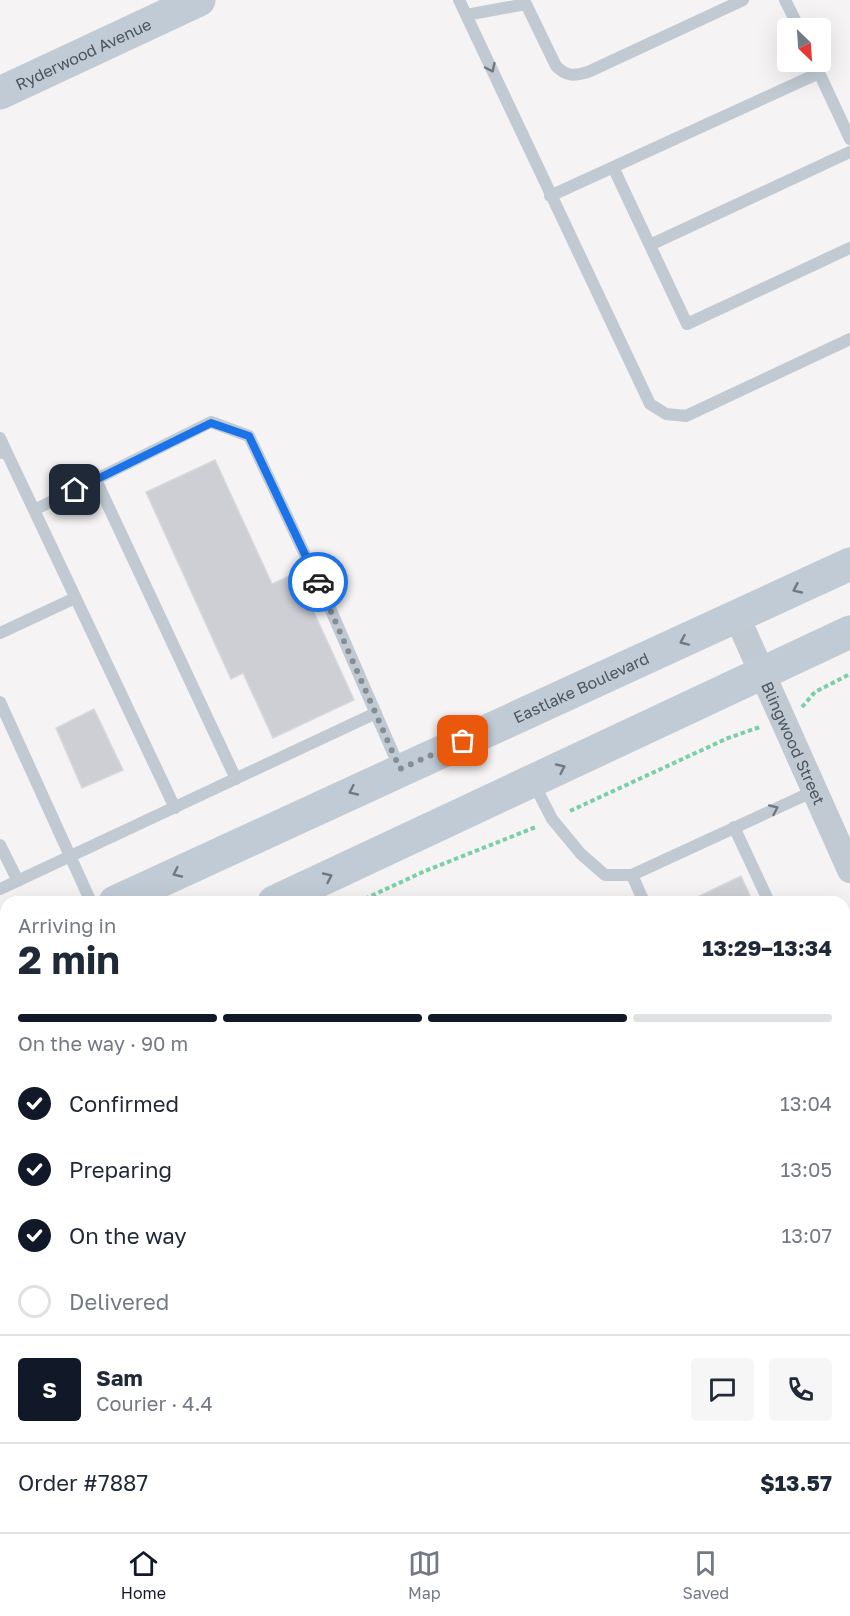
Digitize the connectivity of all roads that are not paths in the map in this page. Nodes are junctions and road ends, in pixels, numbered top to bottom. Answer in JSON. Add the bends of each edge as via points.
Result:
{"nodes":[{"id":1,"x":199,"y":0,"type":"edge"},
{"id":2,"x":459,"y":0,"type":"edge"},
{"id":3,"x":785,"y":0,"type":"edge"},
{"id":4,"x":740,"y":1,"type":"edge"},
{"id":5,"x":530,"y":2,"type":"edge"},
{"id":6,"x":466,"y":15,"type":"junction"},
{"id":7,"x":794,"y":18,"type":"edge"},
{"id":8,"x":807,"y":72,"type":"edge"},
{"id":9,"x":819,"y":72,"type":"edge"},
{"id":10,"x":0,"y":93,"type":"edge"},
{"id":11,"x":850,"y":139,"type":"edge"},
{"id":12,"x":850,"y":152,"type":"edge"},
{"id":13,"x":613,"y":167,"type":"junction"},
{"id":14,"x":550,"y":196,"type":"junction"},
{"id":15,"x":650,"y":245,"type":"junction"},
{"id":16,"x":850,"y":248,"type":"edge"},
{"id":17,"x":850,"y":339,"type":"edge"},
{"id":18,"x":0,"y":438,"type":"edge"},
{"id":19,"x":3,"y":452,"type":"edge"},
{"id":20,"x":96,"y":480,"type":"junction"},
{"id":21,"x":34,"y":510,"type":"junction"},
{"id":22,"x":850,"y":564,"type":"edge"},
{"id":23,"x":75,"y":598,"type":"junction"},
{"id":24,"x":737,"y":617,"type":"junction"},
{"id":25,"x":850,"y":632,"type":"edge"},
{"id":26,"x":0,"y":633,"type":"edge"},
{"id":27,"x":761,"y":673,"type":"junction"},
{"id":28,"x":0,"y":702,"type":"edge"},
{"id":29,"x":376,"y":713,"type":"junction"},
{"id":30,"x":400,"y":769,"type":"junction"},
{"id":31,"x":236,"y":779,"type":"junction"},
{"id":32,"x":533,"y":782,"type":"junction"},
{"id":33,"x":814,"y":791,"type":"junction"},
{"id":34,"x":175,"y":808,"type":"junction"},
{"id":35,"x":734,"y":827,"type":"junction"},
{"id":36,"x":843,"y":835,"type":"edge"},
{"id":37,"x":0,"y":845,"type":"edge"},
{"id":38,"x":71,"y":857,"type":"junction"},
{"id":39,"x":850,"y":870,"type":"edge"},
{"id":40,"x":632,"y":875,"type":"junction"},
{"id":41,"x":18,"y":881,"type":"junction"},
{"id":42,"x":0,"y":889,"type":"edge"},
{"id":43,"x":88,"y":896,"type":"edge"},
{"id":44,"x":129,"y":896,"type":"edge"},
{"id":45,"x":287,"y":896,"type":"edge"},
{"id":46,"x":641,"y":896,"type":"edge"},
{"id":47,"x":766,"y":896,"type":"edge"}],
"edges":[{"from":1,"to":10,"type":"main road","name":"Ryderwood Avenue"},
{"from":2,"to":6,"type":"lane"},
{"from":3,"to":7,"type":"lane"},
{"from":4,"to":5,"type":"lane","via":[[576,75],[564,74],[556,66]]},
{"from":5,"to":6,"type":"lane"},
{"from":6,"to":14,"type":"lane","one_way":true},
{"from":8,"to":13,"type":"lane"},
{"from":9,"to":11,"type":"lane"},
{"from":12,"to":15,"type":"lane"},
{"from":13,"to":14,"type":"lane"},
{"from":13,"to":15,"type":"lane"},
{"from":14,"to":17,"type":"lane","via":[[650,404],[666,414],[686,416]]},
{"from":15,"to":16,"type":"lane","via":[[687,324]]},
{"from":18,"to":19,"type":"lane"},
{"from":19,"to":21,"type":"lane"},
{"from":20,"to":21,"type":"lane"},
{"from":20,"to":29,"type":"lane","via":[[211,423],[249,436]]},
{"from":20,"to":31,"type":"lane"},
{"from":21,"to":23,"type":"lane"},
{"from":22,"to":24,"type":"main road","name":"Eastlake Boulevard","one_way":true},
{"from":23,"to":26,"type":"lane"},
{"from":23,"to":34,"type":"lane"},
{"from":24,"to":27,"type":"street","name":"Blingwood Street"},
{"from":24,"to":30,"type":"main road","name":"Eastlake Boulevard","one_way":true},
{"from":25,"to":27,"type":"main road"},
{"from":32,"to":27,"type":"main road","one_way":true},
{"from":27,"to":33,"type":"street","name":"Blingwood Street"},
{"from":28,"to":38,"type":"lane"},
{"from":29,"to":30,"type":"lane"},
{"from":29,"to":31,"type":"lane"},
{"from":30,"to":44,"type":"main road","name":"Eastlake Boulevard","one_way":true},
{"from":31,"to":34,"type":"lane"},
{"from":32,"to":40,"type":"lane","via":[[552,819],[581,854],[605,875]]},
{"from":45,"to":32,"type":"main road","one_way":true},
{"from":35,"to":33,"type":"lane","one_way":true},
{"from":33,"to":36,"type":"street","name":"Blingwood Street"},
{"from":34,"to":38,"type":"lane"},
{"from":35,"to":40,"type":"lane"},
{"from":35,"to":47,"type":"lane"},
{"from":36,"to":39,"type":"street","name":"Blingwood Street"},
{"from":37,"to":41,"type":"lane"},
{"from":38,"to":41,"type":"lane"},
{"from":38,"to":43,"type":"lane"},
{"from":40,"to":46,"type":"lane"},
{"from":41,"to":42,"type":"lane"}]}
